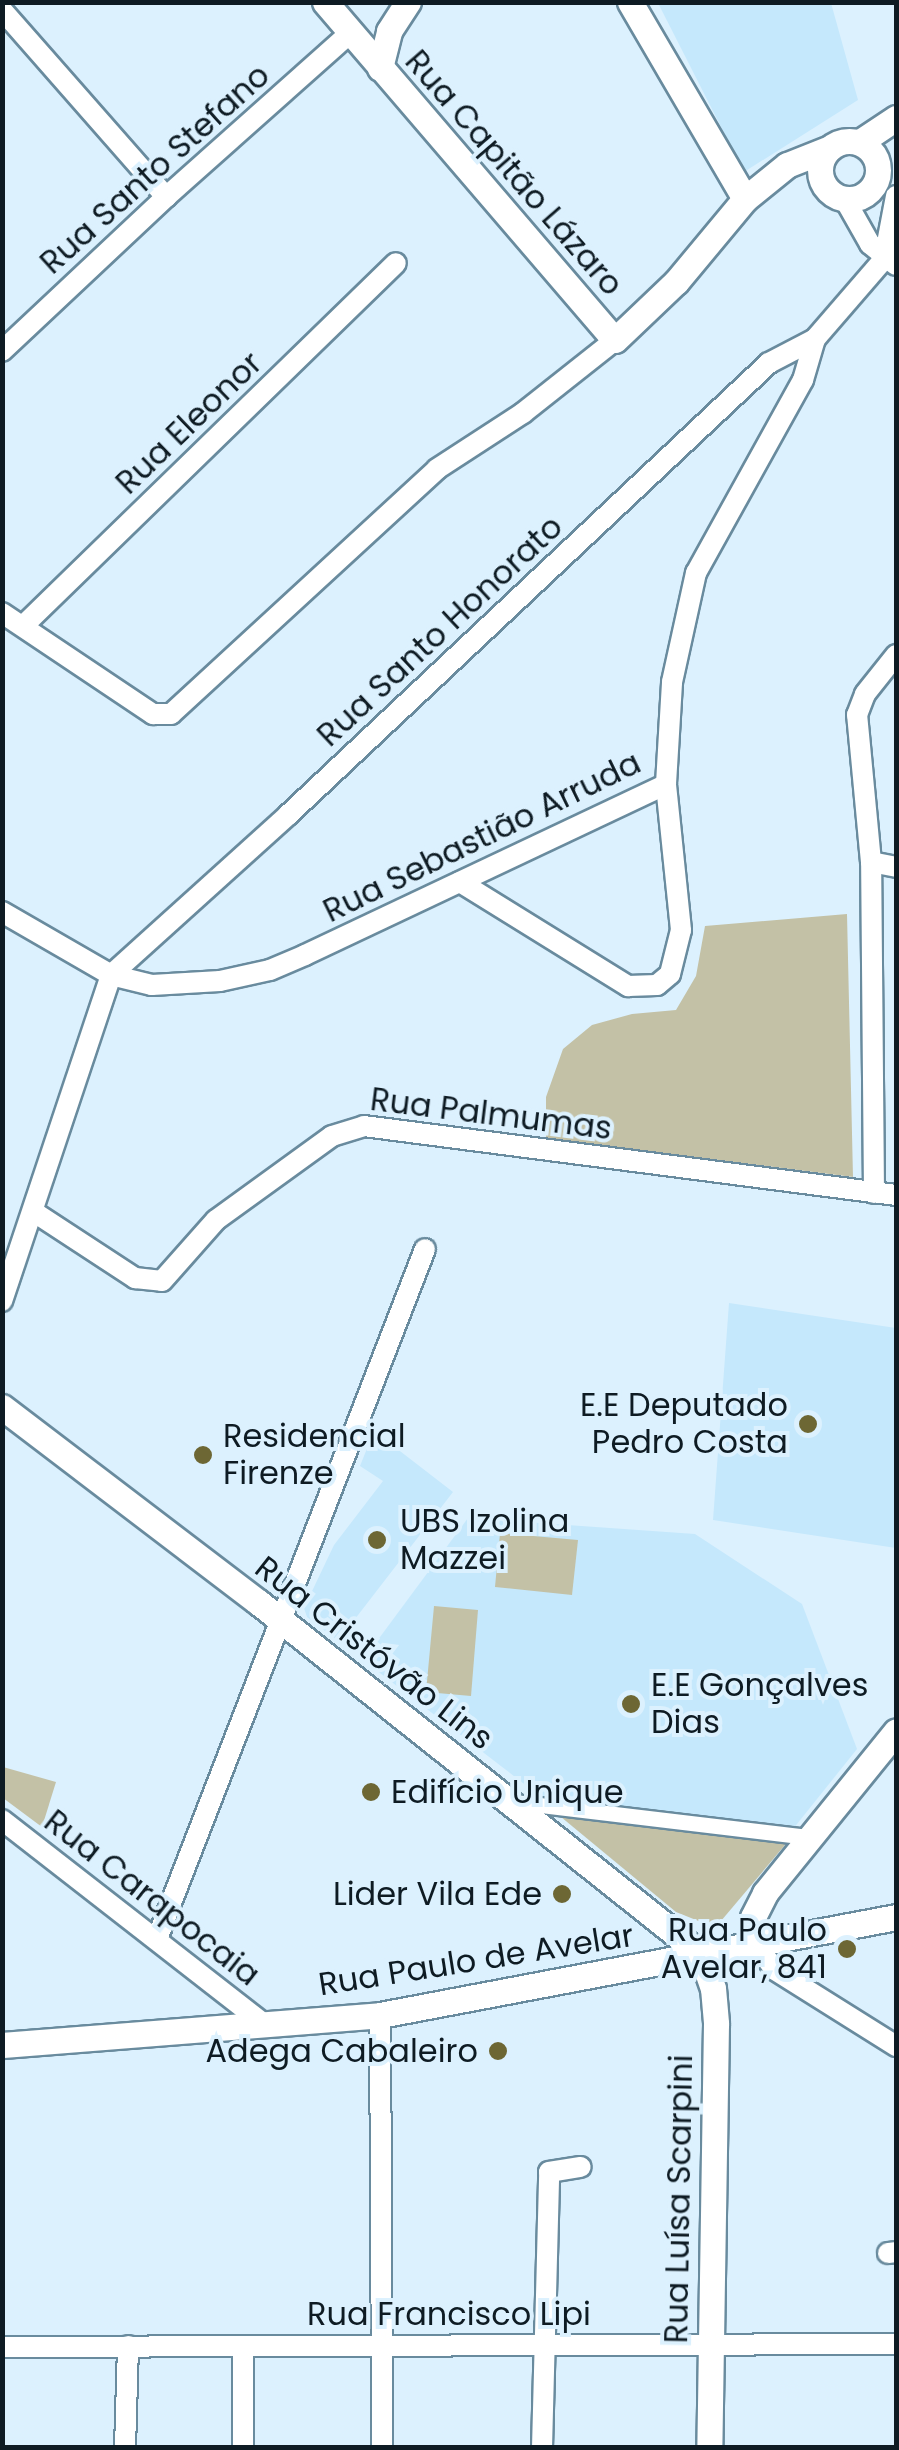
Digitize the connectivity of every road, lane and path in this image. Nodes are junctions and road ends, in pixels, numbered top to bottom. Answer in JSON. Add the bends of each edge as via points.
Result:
{"nodes":[{"id":1,"x":325,"y":2,"type":"edge"},
{"id":2,"x":408,"y":2,"type":"edge"},
{"id":3,"x":630,"y":2,"type":"edge"},
{"id":4,"x":2,"y":10,"type":"edge"},
{"id":5,"x":350,"y":33,"type":"junction"},
{"id":6,"x":380,"y":68,"type":"junction"},
{"id":7,"x":896,"y":118,"type":"edge"},
{"id":8,"x":860,"y":142,"type":"junction"},
{"id":9,"x":830,"y":148,"type":"junction"},
{"id":10,"x":821,"y":178,"type":"junction"},
{"id":11,"x":889,"y":188,"type":"edge"},
{"id":12,"x":755,"y":192,"type":"junction"},
{"id":13,"x":166,"y":197,"type":"junction"},
{"id":14,"x":844,"y":198,"type":"junction"},
{"id":15,"x":890,"y":262,"type":"edge"},
{"id":16,"x":396,"y":264,"type":"dead end"},
{"id":17,"x":815,"y":338,"type":"junction"},
{"id":18,"x":615,"y":340,"type":"junction"},
{"id":19,"x":2,"y":351,"type":"edge"},
{"id":20,"x":2,"y":613,"type":"edge"},
{"id":21,"x":23,"y":626,"type":"junction"},
{"id":22,"x":896,"y":656,"type":"edge"},
{"id":23,"x":666,"y":784,"type":"junction"},
{"id":24,"x":871,"y":862,"type":"junction"},
{"id":25,"x":896,"y":868,"type":"edge"},
{"id":26,"x":460,"y":882,"type":"junction"},
{"id":27,"x":2,"y":912,"type":"edge"},
{"id":28,"x":111,"y":974,"type":"junction"},
{"id":29,"x":874,"y":1192,"type":"junction"},
{"id":30,"x":896,"y":1195,"type":"edge"},
{"id":31,"x":34,"y":1212,"type":"junction"},
{"id":32,"x":426,"y":1249,"type":"dead end"},
{"id":33,"x":2,"y":1301,"type":"edge"},
{"id":34,"x":2,"y":1407,"type":"edge"},
{"id":35,"x":280,"y":1619,"type":"junction"},
{"id":36,"x":896,"y":1731,"type":"edge"},
{"id":37,"x":511,"y":1802,"type":"junction"},
{"id":38,"x":2,"y":1820,"type":"edge"},
{"id":39,"x":810,"y":1837,"type":"junction"},
{"id":40,"x":896,"y":1917,"type":"edge"},
{"id":41,"x":158,"y":1939,"type":"junction"},
{"id":42,"x":756,"y":1944,"type":"junction"},
{"id":43,"x":701,"y":1954,"type":"junction"},
{"id":44,"x":380,"y":2016,"type":"junction"},
{"id":45,"x":264,"y":2024,"type":"junction"},
{"id":46,"x":2,"y":2045,"type":"edge"},
{"id":47,"x":896,"y":2046,"type":"edge"},
{"id":48,"x":581,"y":2168,"type":"dead end"},
{"id":49,"x":542,"y":2343,"type":"junction"},
{"id":50,"x":708,"y":2343,"type":"junction"},
{"id":51,"x":896,"y":2344,"type":"edge"},
{"id":52,"x":381,"y":2345,"type":"junction"},
{"id":53,"x":128,"y":2346,"type":"junction"},
{"id":54,"x":243,"y":2346,"type":"junction"},
{"id":55,"x":2,"y":2347,"type":"edge"},
{"id":56,"x":125,"y":2448,"type":"edge"},
{"id":57,"x":243,"y":2448,"type":"edge"},
{"id":58,"x":382,"y":2448,"type":"edge"},
{"id":59,"x":542,"y":2448,"type":"edge"},
{"id":60,"x":709,"y":2448,"type":"edge"}],
"edges":[{"from":1,"to":5,"type":"street","name":"Rua Capitão Lázaro"},
{"from":2,"to":6,"type":"street","via":[[389,30]]},
{"from":3,"to":12,"type":"street"},
{"from":4,"to":13,"type":"street"},
{"from":5,"to":6,"type":"street","name":"Rua Capitão Lázaro"},
{"from":5,"to":13,"type":"street","name":"Rua Santo Stefano"},
{"from":6,"to":18,"type":"street","name":"Rua Capitão Lázaro"},
{"from":7,"to":8,"type":"street"},
{"from":8,"to":9,"type":"street"},
{"from":8,"to":11,"type":"street","via":[[876,157]]},
{"from":9,"to":10,"type":"street"},
{"from":9,"to":12,"type":"street","via":[[799,158]]},
{"from":10,"to":12,"type":"street"},
{"from":10,"to":14,"type":"street"},
{"from":11,"to":14,"type":"street"},
{"from":11,"to":15,"type":"street"},
{"from":12,"to":18,"type":"street"},
{"from":13,"to":19,"type":"street","name":"Rua Santo Stefano"},
{"from":14,"to":15,"type":"street","via":[[860,230]]},
{"from":15,"to":17,"type":"street","name":"Rua Sebastião Arruda"},
{"from":16,"to":21,"type":"street","name":"Rua Eleonor"},
{"from":17,"to":23,"type":"street","name":"Rua Sebastião Arruda","via":[[803,380],[696,574],[672,682]]},
{"from":17,"to":28,"type":"street","name":"Rua Santo Honorato","via":[[769,362]]},
{"from":18,"to":21,"type":"street","via":[[523,413],[437,469],[178,710],[153,714]]},
{"from":20,"to":21,"type":"street"},
{"from":22,"to":24,"type":"street","via":[[865,694],[857,716]]},
{"from":23,"to":26,"type":"street","name":"Rua Sebastião Arruda"},
{"from":23,"to":26,"type":"street","via":[[681,930],[675,964],[657,985],[620,982]]},
{"from":24,"to":25,"type":"street"},
{"from":24,"to":29,"type":"street"},
{"from":26,"to":28,"type":"street","name":"Rua Sebastião Arruda","via":[[270,970],[190,986]]},
{"from":27,"to":28,"type":"street","name":"Rua Sebastião Arruda"},
{"from":28,"to":31,"type":"street"},
{"from":29,"to":30,"type":"street","name":"Rua Palmumas"},
{"from":29,"to":31,"type":"street","name":"Rua Palmumas","via":[[364,1126],[332,1136],[216,1220],[162,1281],[136,1278]]},
{"from":31,"to":33,"type":"street"},
{"from":32,"to":35,"type":"street"},
{"from":34,"to":35,"type":"street","name":"Rua Cristóvão Lins"},
{"from":35,"to":37,"type":"street","name":"Rua Cristóvão Lins"},
{"from":35,"to":41,"type":"street"},
{"from":36,"to":39,"type":"street"},
{"from":37,"to":39,"type":"street"},
{"from":37,"to":43,"type":"street","name":"Rua Cristóvão Lins"},
{"from":38,"to":41,"type":"street","name":"Rua Carapocaia"},
{"from":39,"to":42,"type":"street","via":[[755,1909]]},
{"from":40,"to":42,"type":"street","name":"Rua Paulo de Avelar"},
{"from":41,"to":45,"type":"street","name":"Rua Carapocaia"},
{"from":42,"to":43,"type":"street","name":"Rua Paulo de Avelar"},
{"from":42,"to":47,"type":"street","via":[[775,1970]]},
{"from":43,"to":44,"type":"street","name":"Rua Paulo de Avelar"},
{"from":43,"to":50,"type":"street","name":"Rua Luísa Scarpini","via":[[716,2024]]},
{"from":44,"to":45,"type":"street","name":"Rua Paulo de Avelar"},
{"from":44,"to":52,"type":"street"},
{"from":45,"to":46,"type":"street","name":"Rua Paulo de Avelar"},
{"from":48,"to":49,"type":"street","via":[[549,2172]]},
{"from":49,"to":50,"type":"street","name":"Rua Francisco Lipi"},
{"from":49,"to":52,"type":"street","name":"Rua Francisco Lipi"},
{"from":49,"to":59,"type":"street"},
{"from":50,"to":51,"type":"street","name":"Rua Francisco Lipi"},
{"from":50,"to":60,"type":"street","name":"Rua Luísa Scarpini"},
{"from":52,"to":54,"type":"street","name":"Rua Francisco Lipi"},
{"from":52,"to":58,"type":"street"},
{"from":53,"to":54,"type":"street","name":"Rua Francisco Lipi"},
{"from":53,"to":55,"type":"street","name":"Rua Francisco Lipi"},
{"from":53,"to":56,"type":"street"},
{"from":54,"to":57,"type":"street"}]}
